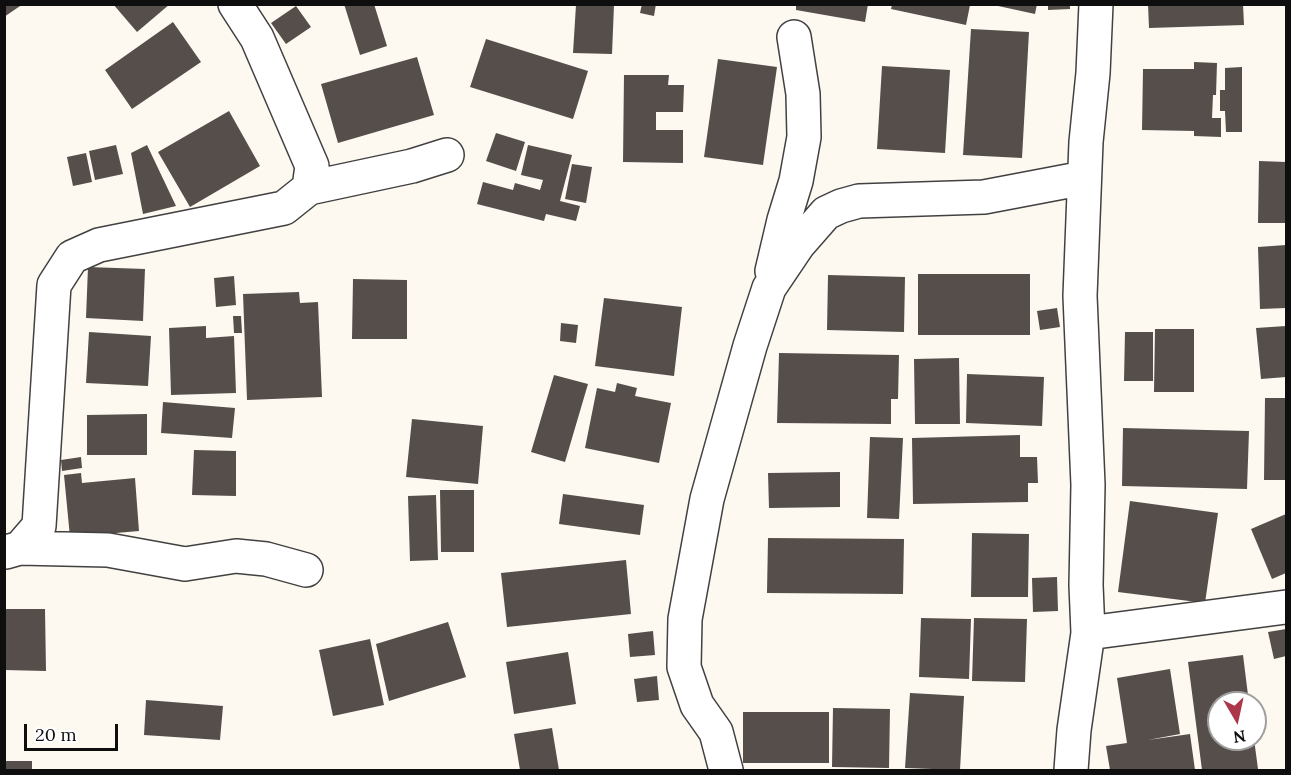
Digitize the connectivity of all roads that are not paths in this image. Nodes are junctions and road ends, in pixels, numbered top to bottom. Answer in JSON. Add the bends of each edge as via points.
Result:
{"nodes":[{"id":1,"x":236,"y":4,"type":"edge"},
{"id":2,"x":1096,"y":4,"type":"edge"},
{"id":3,"x":794,"y":37,"type":"dead end"},
{"id":4,"x":447,"y":155,"type":"dead end"},
{"id":5,"x":1084,"y":178,"type":"junction"},
{"id":6,"x":309,"y":188,"type":"junction"},
{"id":7,"x":769,"y":288,"type":"junction"},
{"id":8,"x":12,"y":550,"type":"edge"},
{"id":9,"x":306,"y":570,"type":"dead end"},
{"id":10,"x":1287,"y":607,"type":"edge"},
{"id":11,"x":1088,"y":633,"type":"junction"},
{"id":12,"x":726,"y":771,"type":"edge"},
{"id":13,"x":1071,"y":771,"type":"edge"}],
"edges":[{"from":1,"to":6,"type":"street","via":[[257,38],[312,166]]},
{"from":2,"to":5,"type":"street"},
{"from":3,"to":7,"type":"street","via":[[803,94],[804,137]]},
{"from":4,"to":6,"type":"street"},
{"from":5,"to":7,"type":"street","via":[[984,197],[859,201],[841,206],[826,213]]},
{"from":5,"to":11,"type":"street","via":[[1080,296],[1088,485]]},
{"from":6,"to":8,"type":"street","via":[[284,208],[99,245],[72,257],[54,285],[39,526]]},
{"from":7,"to":12,"type":"street","via":[[707,499],[685,619],[684,667],[697,705],[716,732]]},
{"from":8,"to":9,"type":"street","via":[[108,550],[185,564],[236,556]]},
{"from":10,"to":11,"type":"street"},
{"from":11,"to":13,"type":"street"}]}
